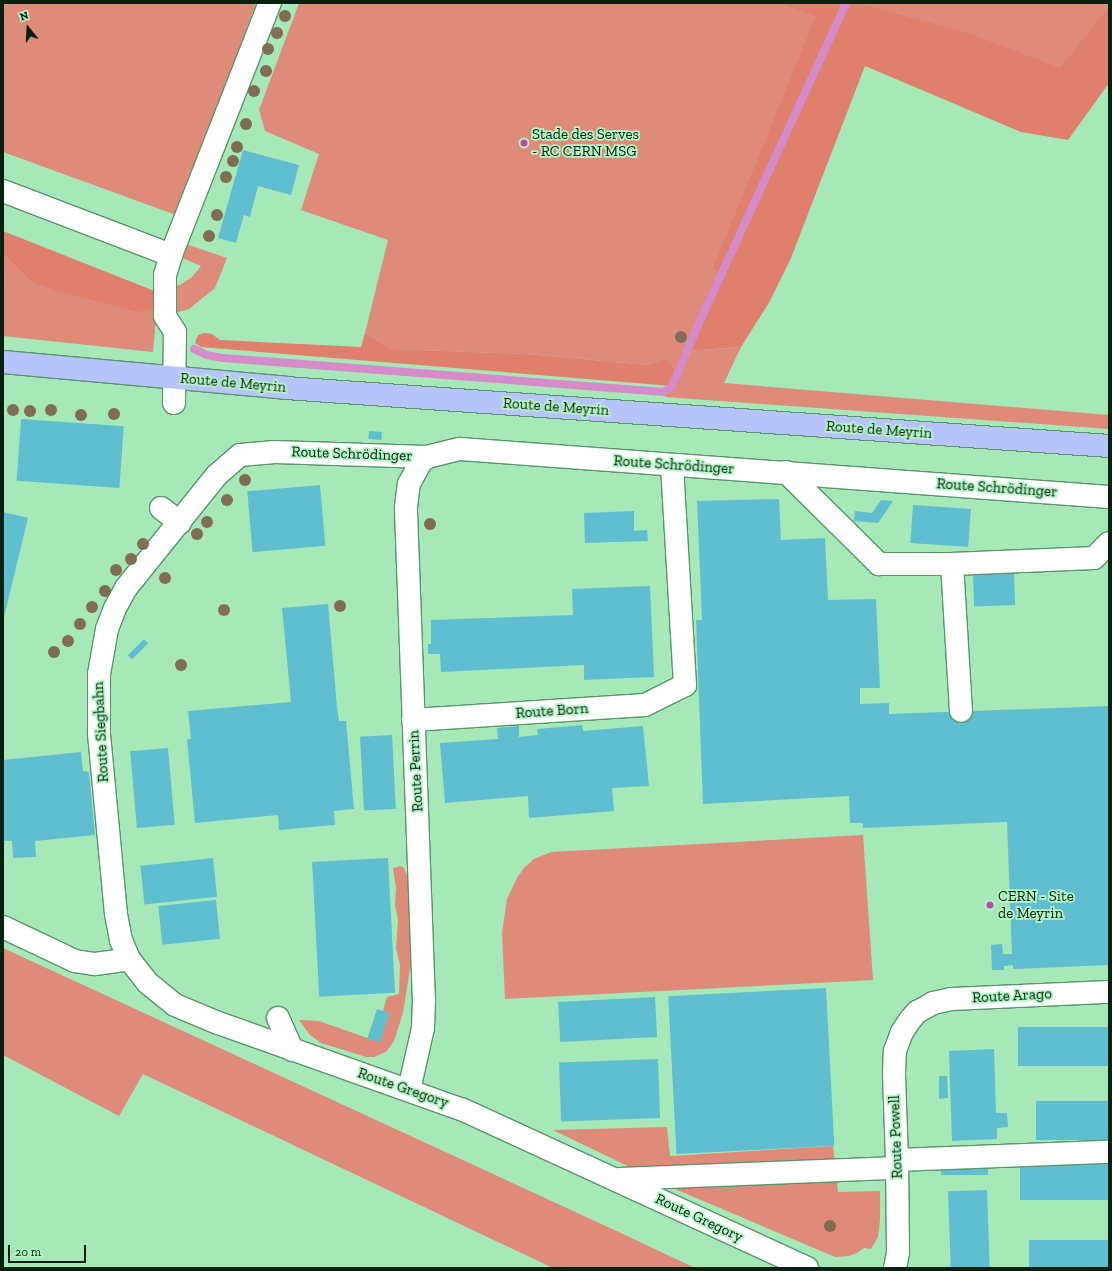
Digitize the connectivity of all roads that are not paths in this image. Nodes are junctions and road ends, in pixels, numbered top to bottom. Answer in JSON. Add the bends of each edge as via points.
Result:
{"nodes":[{"id":1,"x":270,"y":3,"type":"edge"},
{"id":2,"x":3,"y":191,"type":"edge"},
{"id":3,"x":170,"y":255,"type":"junction"},
{"id":4,"x":3,"y":362,"type":"edge"},
{"id":5,"x":175,"y":378,"type":"junction"},
{"id":6,"x":174,"y":402,"type":"dead end"},
{"id":7,"x":1109,"y":446,"type":"edge"},
{"id":8,"x":240,"y":455,"type":"joint"},
{"id":9,"x":427,"y":457,"type":"junction"},
{"id":10,"x":672,"y":465,"type":"junction"},
{"id":11,"x":786,"y":472,"type":"junction"},
{"id":12,"x":1109,"y":497,"type":"edge"},
{"id":13,"x":161,"y":508,"type":"dead end"},
{"id":14,"x":180,"y":523,"type":"junction"},
{"id":15,"x":1109,"y":543,"type":"edge"},
{"id":16,"x":952,"y":564,"type":"junction"},
{"id":17,"x":961,"y":711,"type":"dead end"},
{"id":18,"x":413,"y":720,"type":"junction"},
{"id":19,"x":3,"y":928,"type":"edge"},
{"id":20,"x":128,"y":959,"type":"junction"},
{"id":21,"x":1109,"y":992,"type":"edge"},
{"id":22,"x":917,"y":1012,"type":"joint"},
{"id":23,"x":278,"y":1018,"type":"dead end"},
{"id":24,"x":292,"y":1050,"type":"junction"},
{"id":25,"x":409,"y":1090,"type":"junction"},
{"id":26,"x":1109,"y":1152,"type":"edge"},
{"id":27,"x":897,"y":1164,"type":"junction"},
{"id":28,"x":616,"y":1180,"type":"junction"},
{"id":29,"x":807,"y":1268,"type":"edge"},
{"id":30,"x":895,"y":1268,"type":"edge"}],
"edges":[{"from":1,"to":3,"type":"street"},
{"from":2,"to":3,"type":"street"},
{"from":3,"to":5,"type":"street","via":[[164,290],[166,316],[175,332]]},
{"from":4,"to":5,"type":"main road","name":"Route de Meyrin"},
{"from":5,"to":6,"type":"street"},
{"from":5,"to":7,"type":"main road","name":"Route de Meyrin"},
{"from":8,"to":9,"type":"street","name":"Route Schrödinger","via":[[275,452]]},
{"from":8,"to":14,"type":"street","name":"Route Siegbahn","via":[[217,475]]},
{"from":9,"to":10,"type":"street","name":"Route Schrödinger","via":[[460,449]]},
{"from":9,"to":18,"type":"street","name":"Route Perrin","via":[[420,463],[409,484],[406,507]]},
{"from":10,"to":11,"type":"street","name":"Route Schrödinger"},
{"from":10,"to":18,"type":"street","name":"Route Born","via":[[685,685],[645,705]]},
{"from":11,"to":12,"type":"street","name":"Route Schrödinger"},
{"from":11,"to":16,"type":"street","via":[[879,564]]},
{"from":13,"to":14,"type":"street"},
{"from":14,"to":20,"type":"street","name":"Route Siegbahn","via":[[126,588],[115,608],[107,629],[99,674],[98,732],[111,870],[116,914]]},
{"from":15,"to":16,"type":"street","via":[[1094,558]]},
{"from":16,"to":17,"type":"street"},
{"from":18,"to":25,"type":"street","name":"Route Perrin","via":[[413,850],[423,1022]]},
{"from":19,"to":20,"type":"street","via":[[76,961],[95,964]]},
{"from":20,"to":24,"type":"street","name":"Route Gregory","via":[[147,982],[175,1005]]},
{"from":21,"to":22,"type":"street","name":"Route Arago","via":[[952,999]]},
{"from":22,"to":27,"type":"street","name":"Route Powell","via":[[902,1032],[895,1051]]},
{"from":23,"to":24,"type":"street"},
{"from":24,"to":25,"type":"street","name":"Route Gregory"},
{"from":25,"to":28,"type":"street","name":"Route Gregory","via":[[463,1110]]},
{"from":26,"to":27,"type":"street"},
{"from":27,"to":28,"type":"street"},
{"from":27,"to":30,"type":"street","name":"Route Powell","via":[[898,1252]]},
{"from":28,"to":29,"type":"street","name":"Route Gregory"}]}
